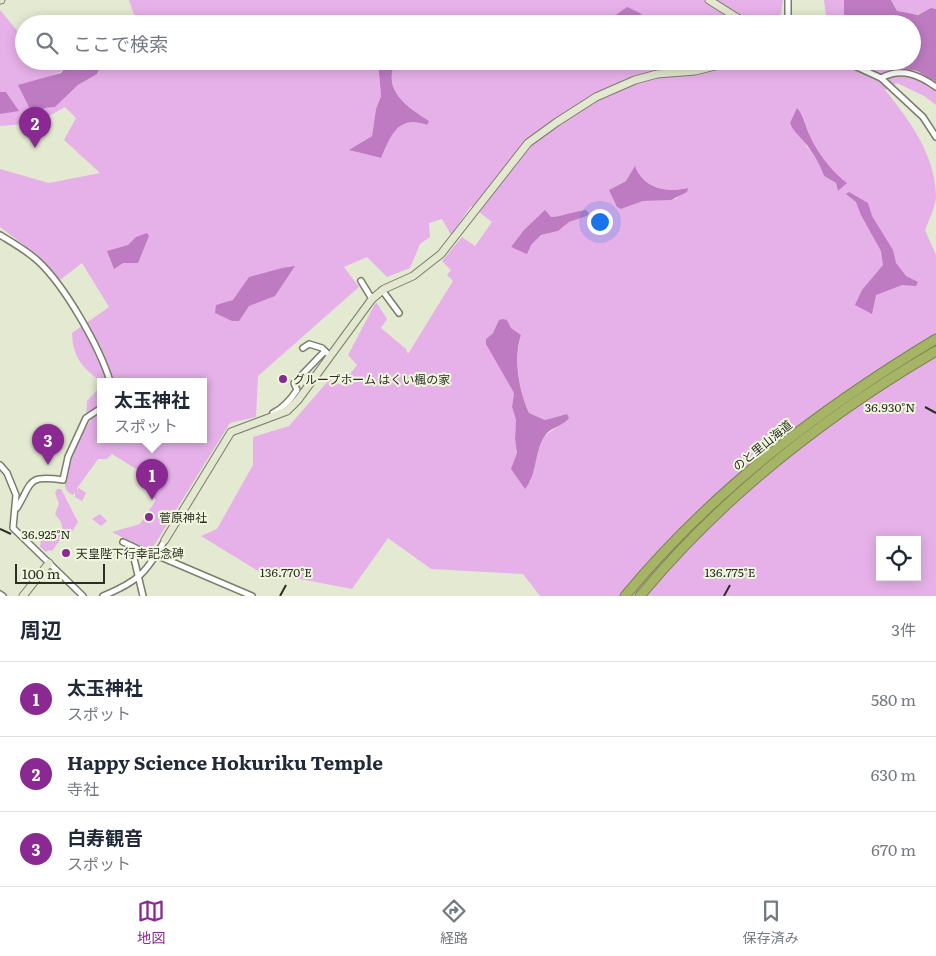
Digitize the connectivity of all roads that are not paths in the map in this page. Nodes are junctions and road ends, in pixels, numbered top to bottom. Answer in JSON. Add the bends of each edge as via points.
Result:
{"nodes":[{"id":1,"x":709,"y":0,"type":"edge"},
{"id":2,"x":788,"y":0,"type":"edge"},
{"id":3,"x":733,"y":15,"type":"edge"},
{"id":4,"x":788,"y":15,"type":"edge"},
{"id":5,"x":699,"y":70,"type":"edge"},
{"id":6,"x":864,"y":70,"type":"edge"},
{"id":7,"x":882,"y":78,"type":"junction"},
{"id":8,"x":936,"y":87,"type":"edge"},
{"id":9,"x":936,"y":137,"type":"edge"},
{"id":10,"x":0,"y":235,"type":"edge"},
{"id":11,"x":361,"y":281,"type":"dead end"},
{"id":12,"x":382,"y":290,"type":"junction"},
{"id":13,"x":372,"y":299,"type":"junction"},
{"id":14,"x":399,"y":313,"type":"dead end"},
{"id":15,"x":936,"y":339,"type":"edge"},
{"id":16,"x":302,"y":348,"type":"dead end"},
{"id":17,"x":936,"y":352,"type":"edge"},
{"id":18,"x":328,"y":354,"type":"junction"},
{"id":19,"x":109,"y":378,"type":"edge"},
{"id":20,"x":97,"y":411,"type":"edge"},
{"id":21,"x":263,"y":420,"type":"junction"},
{"id":22,"x":0,"y":465,"type":"edge"},
{"id":23,"x":15,"y":511,"type":"junction"},
{"id":24,"x":164,"y":540,"type":"joint"},
{"id":25,"x":123,"y":542,"type":"dead end"},
{"id":26,"x":131,"y":546,"type":"junction"},
{"id":27,"x":156,"y":556,"type":"junction"},
{"id":28,"x":49,"y":563,"type":"junction"},
{"id":29,"x":140,"y":577,"type":"junction"},
{"id":30,"x":0,"y":594,"type":"edge"},
{"id":31,"x":3,"y":596,"type":"edge"},
{"id":32,"x":23,"y":596,"type":"edge"},
{"id":33,"x":83,"y":596,"type":"edge"},
{"id":34,"x":103,"y":596,"type":"edge"},
{"id":35,"x":143,"y":596,"type":"edge"},
{"id":36,"x":252,"y":596,"type":"edge"},
{"id":37,"x":625,"y":596,"type":"edge"},
{"id":38,"x":640,"y":596,"type":"edge"}],
"edges":[{"from":1,"to":3,"type":"street"},
{"from":2,"to":4,"type":"street"},
{"from":5,"to":12,"type":"street","via":[[634,80],[596,97],[557,122],[528,143],[441,254],[413,276]]},
{"from":6,"to":7,"type":"street"},
{"from":7,"to":8,"type":"street","via":[[908,72]]},
{"from":7,"to":9,"type":"street","via":[[923,117]]},
{"from":10,"to":19,"type":"street","via":[[22,248],[53,276]]},
{"from":11,"to":13,"type":"street"},
{"from":12,"to":13,"type":"street"},
{"from":12,"to":14,"type":"street"},
{"from":13,"to":18,"type":"street"},
{"from":15,"to":37,"type":"highway","name":"のと里山海道","via":[[838,402],[767,455],[682,533]]},
{"from":16,"to":18,"type":"street","via":[[315,344]]},
{"from":17,"to":38,"type":"highway","name":"のと里山海道","via":[[844,410],[775,462],[690,541]]},
{"from":18,"to":21,"type":"street","via":[[298,400],[287,411]]},
{"from":18,"to":21,"type":"street","via":[[294,383],[297,390],[291,399]]},
{"from":20,"to":23,"type":"street","via":[[86,418],[68,457],[63,480],[34,480]]},
{"from":21,"to":24,"type":"street","via":[[231,432]]},
{"from":22,"to":23,"type":"street","via":[[13,484]]},
{"from":23,"to":28,"type":"street","via":[[13,528]]},
{"from":24,"to":27,"type":"street"},
{"from":25,"to":26,"type":"street"},
{"from":26,"to":27,"type":"street"},
{"from":26,"to":29,"type":"street"},
{"from":27,"to":29,"type":"street"},
{"from":27,"to":36,"type":"street"},
{"from":28,"to":32,"type":"street"},
{"from":28,"to":33,"type":"street"},
{"from":29,"to":34,"type":"street"},
{"from":29,"to":35,"type":"street"},
{"from":30,"to":31,"type":"street"}]}
